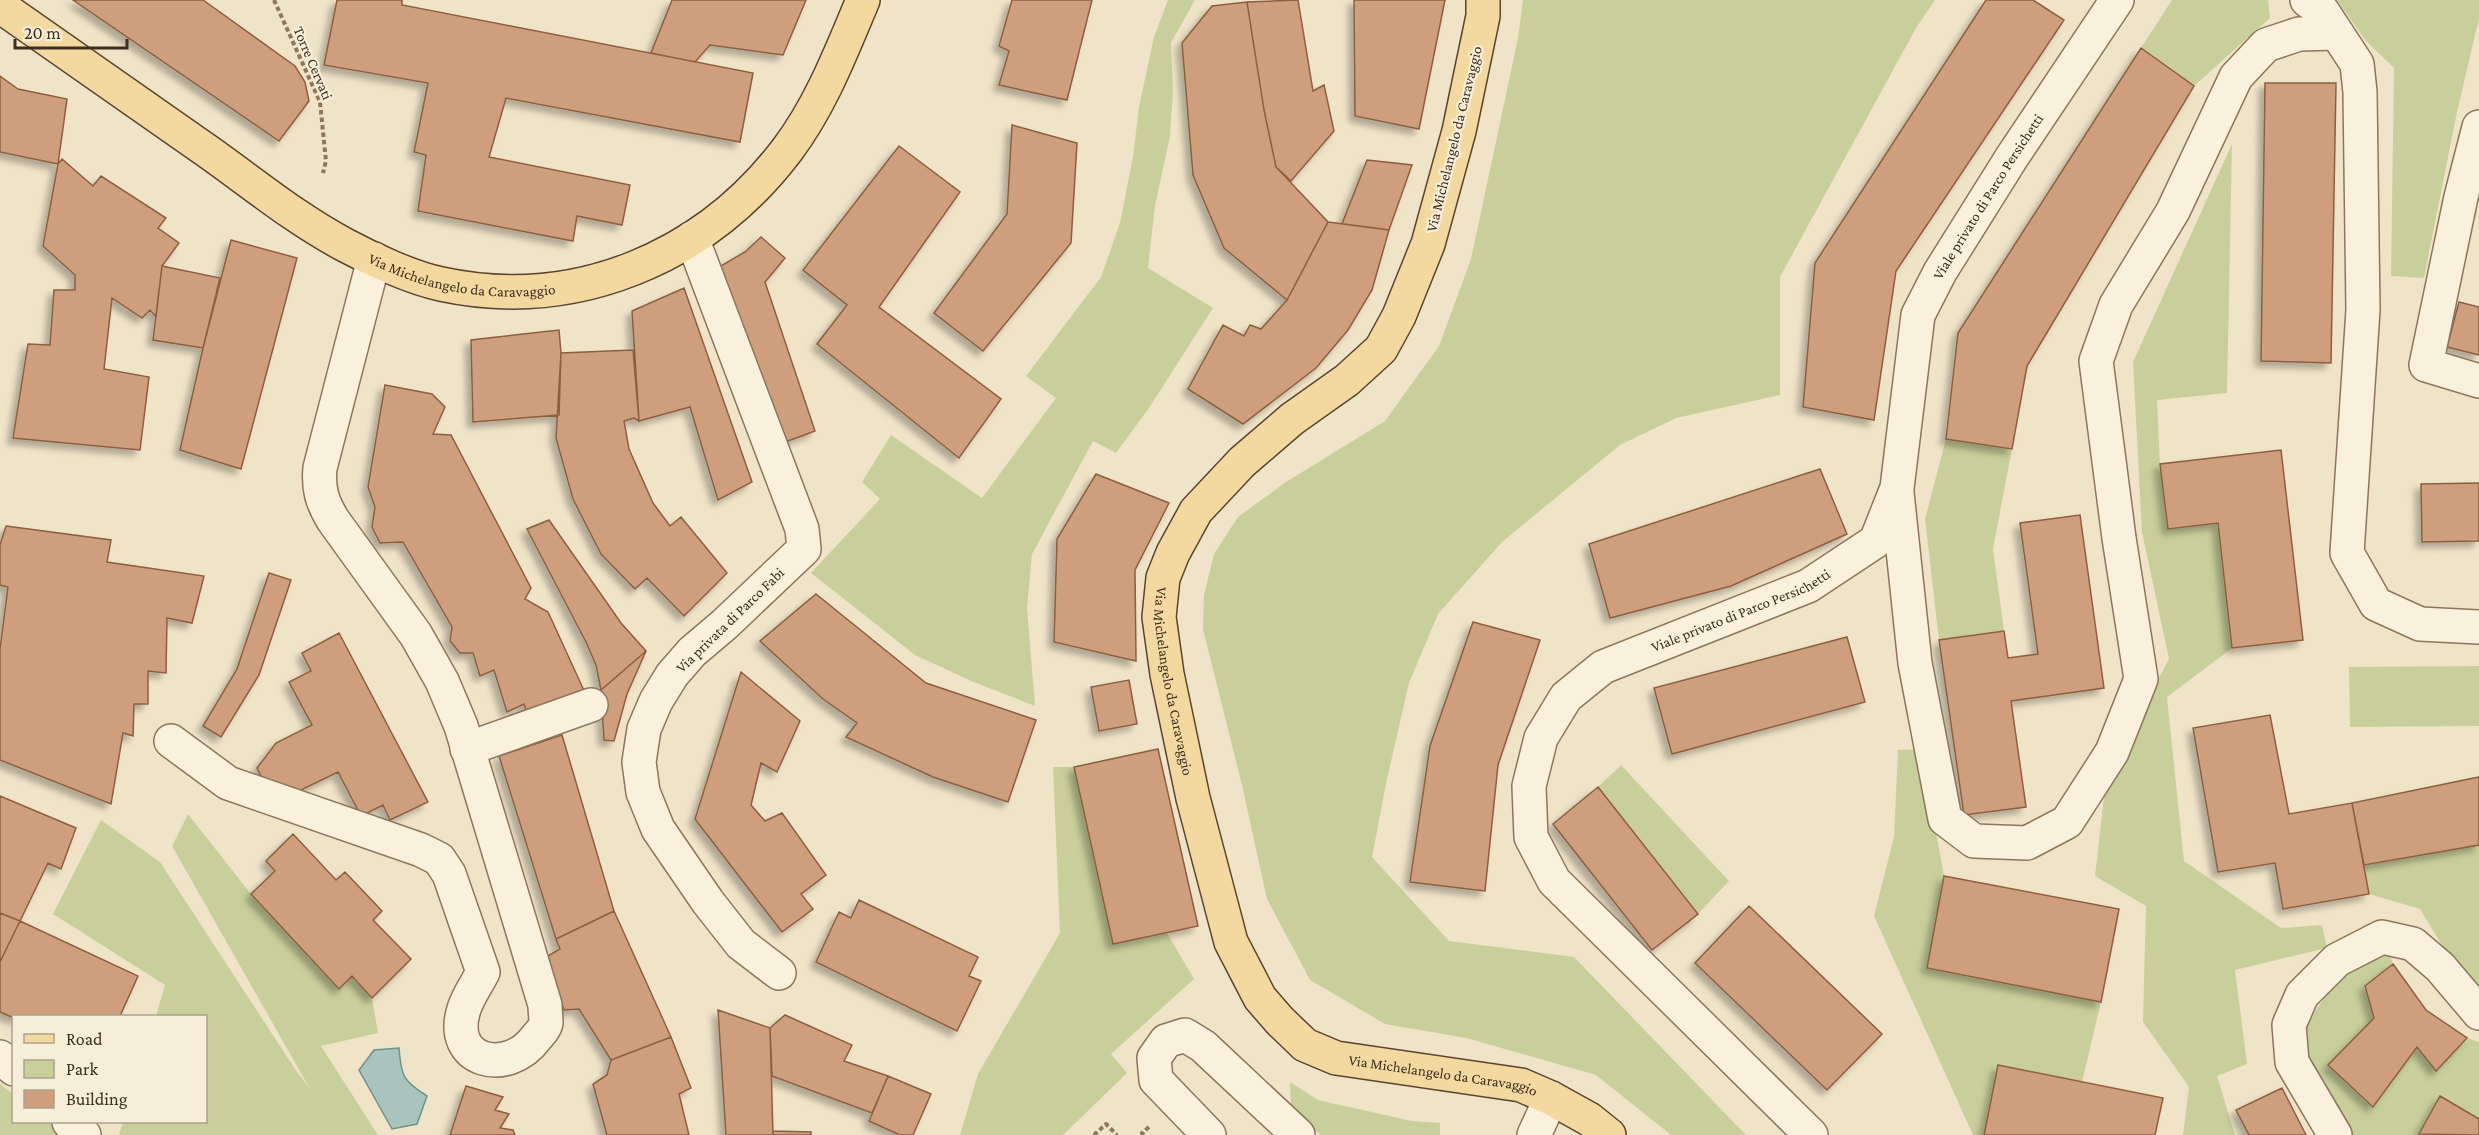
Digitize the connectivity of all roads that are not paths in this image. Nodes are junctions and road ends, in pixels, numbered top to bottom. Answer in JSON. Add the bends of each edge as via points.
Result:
{"nodes":[{"id":1,"x":863,"y":0,"type":"edge"},
{"id":2,"x":1483,"y":0,"type":"edge"},
{"id":3,"x":2117,"y":0,"type":"edge"},
{"id":4,"x":2307,"y":0,"type":"edge"},
{"id":5,"x":0,"y":6,"type":"edge"},
{"id":6,"x":2336,"y":33,"type":"junction"},
{"id":7,"x":2479,"y":127,"type":"edge"},
{"id":8,"x":692,"y":238,"type":"junction"},
{"id":9,"x":374,"y":259,"type":"junction"},
{"id":10,"x":2479,"y":381,"type":"edge"},
{"id":11,"x":1897,"y":488,"type":"junction"},
{"id":12,"x":2479,"y":627,"type":"edge"},
{"id":13,"x":591,"y":705,"type":"dead end"},
{"id":14,"x":171,"y":741,"type":"dead end"},
{"id":15,"x":467,"y":748,"type":"junction"},
{"id":16,"x":779,"y":973,"type":"dead end"},
{"id":17,"x":2479,"y":1013,"type":"edge"},
{"id":18,"x":0,"y":1057,"type":"edge"},
{"id":19,"x":12,"y":1067,"type":"edge"},
{"id":20,"x":1551,"y":1098,"type":"junction"},
{"id":21,"x":70,"y":1123,"type":"edge"},
{"id":22,"x":84,"y":1135,"type":"edge"},
{"id":23,"x":1209,"y":1135,"type":"edge"},
{"id":24,"x":1298,"y":1135,"type":"edge"},
{"id":25,"x":1534,"y":1135,"type":"edge"},
{"id":26,"x":1609,"y":1135,"type":"edge"},
{"id":27,"x":1811,"y":1135,"type":"edge"},
{"id":28,"x":2335,"y":1135,"type":"edge"}],
"edges":[{"from":1,"to":8,"type":"main road","name":"Via Michelangelo da Caravaggio","via":[[818,103],[788,149],[754,190]]},
{"from":2,"to":20,"type":"main road","name":"Via Michelangelo da Caravaggio","via":[[1459,131],[1428,244],[1399,316],[1381,349],[1242,462],[1196,510],[1163,578],[1159,617],[1193,798],[1231,942],[1260,998],[1305,1045],[1336,1058],[1521,1085]]},
{"from":3,"to":11,"type":"street","name":"Viale privato di Parco Persichetti","via":[[2012,156],[1918,315]]},
{"from":4,"to":6,"type":"street","via":[[2323,12]]},
{"from":5,"to":9,"type":"main road","name":"Via Michelangelo da Caravaggio","via":[[271,200]]},
{"from":6,"to":11,"type":"street","via":[[2299,34],[2266,45],[2236,77],[2173,211],[2116,305],[2096,361],[2141,679],[2112,752],[2067,822],[2027,843],[1974,841],[1945,819],[1915,663]]},
{"from":6,"to":12,"type":"street","via":[[2357,64],[2360,92],[2363,310],[2347,553],[2376,604],[2420,624]]},
{"from":7,"to":10,"type":"street","via":[[2426,365]]},
{"from":8,"to":9,"type":"main road","name":"Via Michelangelo da Caravaggio","via":[[630,271],[585,284],[537,291],[488,291],[439,284]]},
{"from":8,"to":16,"type":"street","name":"Via privata di Parco Fabi","via":[[802,529],[804,549],[672,675],[644,729],[639,762],[643,792],[658,829],[741,944]]},
{"from":9,"to":15,"type":"street","via":[[318,484],[322,502],[333,520],[416,635],[461,726]]},
{"from":11,"to":27,"type":"street","name":"Viale privato di Parco Persichetti","via":[[1876,541],[1808,586],[1603,667],[1594,674],[1566,697],[1541,738],[1529,786],[1531,837],[1554,881]]},
{"from":13,"to":15,"type":"street"},
{"from":14,"to":15,"type":"street","via":[[228,783],[421,850],[439,860],[449,873],[483,972],[465,1009],[462,1029],[466,1046],[481,1059],[499,1062],[531,1045],[546,1026],[545,1005]]},
{"from":17,"to":28,"type":"street","via":[[2413,944],[2382,938],[2337,960],[2302,995],[2289,1025],[2292,1062]]},
{"from":18,"to":19,"type":"street"},
{"from":20,"to":25,"type":"street"},
{"from":20,"to":26,"type":"main road","name":"Via Michelangelo da Caravaggio"},
{"from":21,"to":22,"type":"street"},
{"from":23,"to":24,"type":"street","via":[[1156,1080],[1154,1058],[1166,1041],[1185,1035],[1203,1046]]}]}
